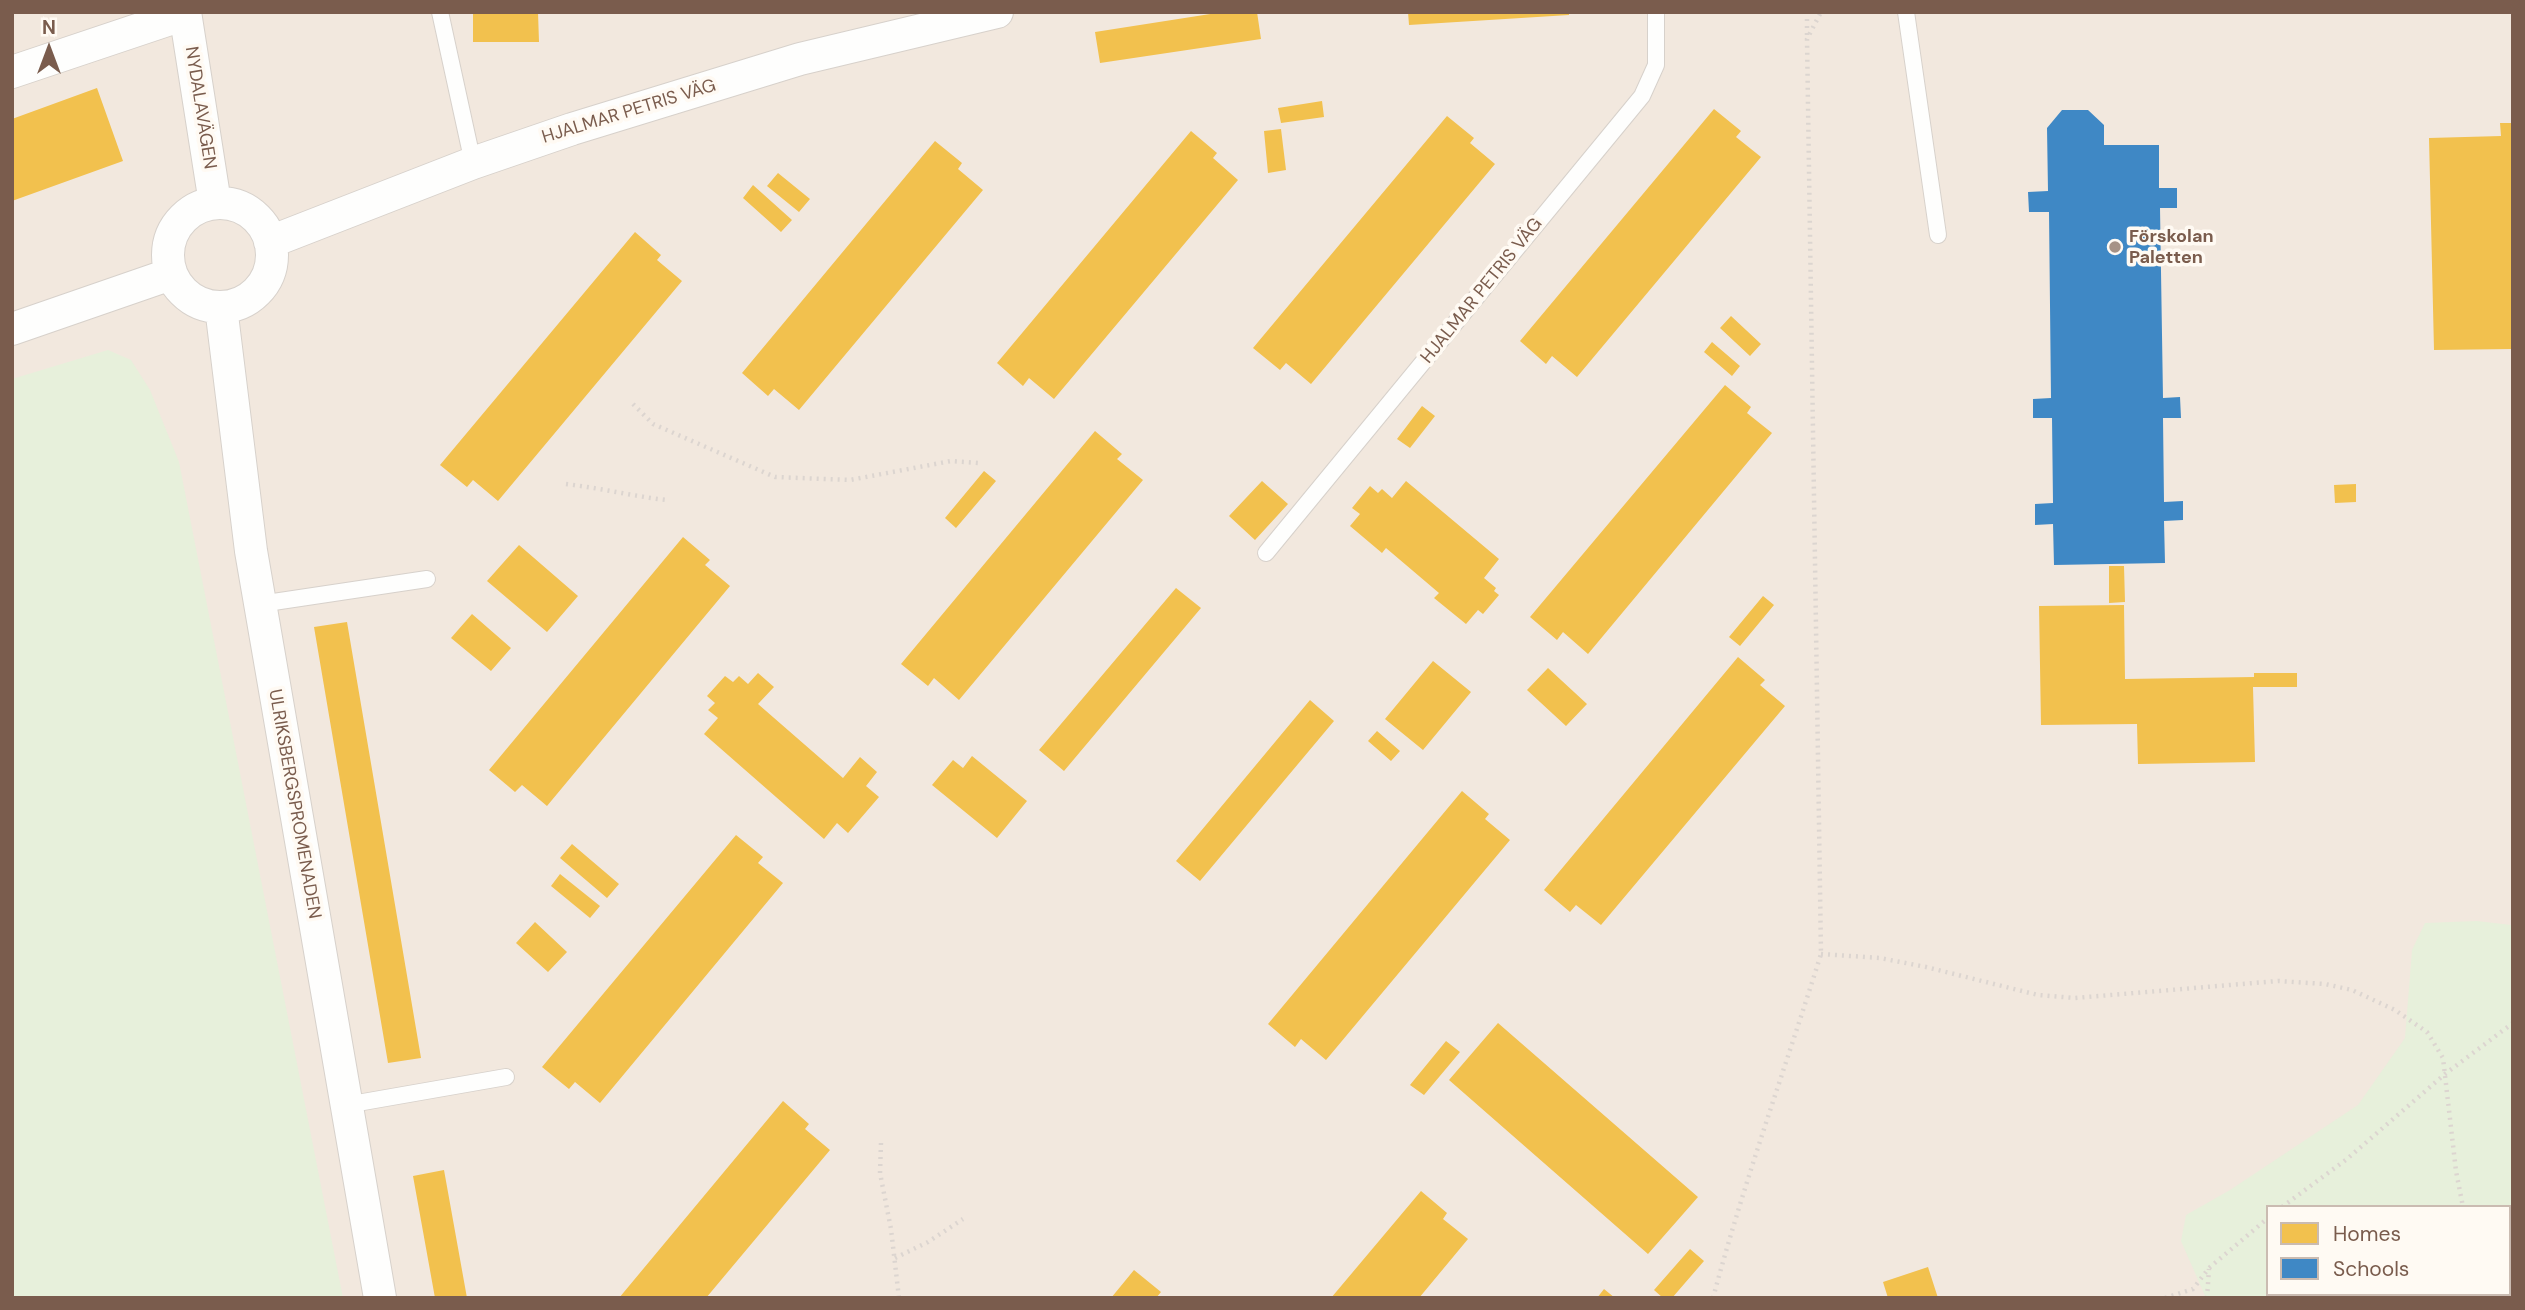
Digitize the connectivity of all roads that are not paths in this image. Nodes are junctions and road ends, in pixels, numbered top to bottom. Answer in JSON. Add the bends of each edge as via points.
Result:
{"nodes":[{"id":1,"x":440,"y":12,"type":"edge"},
{"id":2,"x":997,"y":12,"type":"edge"},
{"id":3,"x":1656,"y":12,"type":"edge"},
{"id":4,"x":1906,"y":12,"type":"edge"},
{"id":5,"x":185,"y":13,"type":"edge"},
{"id":6,"x":12,"y":72,"type":"edge"},
{"id":7,"x":473,"y":163,"type":"junction"},
{"id":8,"x":215,"y":203,"type":"junction"},
{"id":9,"x":1938,"y":235,"type":"dead end"},
{"id":10,"x":271,"y":242,"type":"junction"},
{"id":11,"x":171,"y":274,"type":"junction"},
{"id":12,"x":221,"y":307,"type":"junction"},
{"id":13,"x":12,"y":329,"type":"edge"},
{"id":14,"x":1266,"y":553,"type":"dead end"},
{"id":15,"x":427,"y":579,"type":"dead end"},
{"id":16,"x":260,"y":604,"type":"junction"},
{"id":17,"x":506,"y":1077,"type":"dead end"},
{"id":18,"x":346,"y":1105,"type":"junction"},
{"id":19,"x":380,"y":1298,"type":"edge"}],
"edges":[{"from":1,"to":7,"type":"lane"},
{"from":2,"to":7,"type":"street","name":"HJALMAR PETRIS VÄG","via":[[800,59]]},
{"from":3,"to":14,"type":"lane","name":"HJALMAR PETRIS VÄG","via":[[1656,65],[1642,96]]},
{"from":4,"to":9,"type":"lane"},
{"from":5,"to":6,"type":"street"},
{"from":5,"to":8,"type":"street","name":"NYDALAVÄGEN"},
{"from":7,"to":10,"type":"street","name":"HJALMAR PETRIS VÄG"},
{"from":8,"to":10,"type":"street","via":[[249,212]]},
{"from":8,"to":11,"type":"street","via":[[185,215],[175,228],[167,259]]},
{"from":10,"to":12,"type":"street","via":[[269,272],[262,286],[251,297]]},
{"from":11,"to":12,"type":"street","via":[[191,299]]},
{"from":11,"to":13,"type":"street"},
{"from":12,"to":16,"type":"street","name":"ULRIKSBERGSPROMENADEN"},
{"from":15,"to":16,"type":"lane"},
{"from":16,"to":18,"type":"street","name":"ULRIKSBERGSPROMENADEN"},
{"from":17,"to":18,"type":"lane"},
{"from":18,"to":19,"type":"street","name":"ULRIKSBERGSPROMENADEN"}]}
